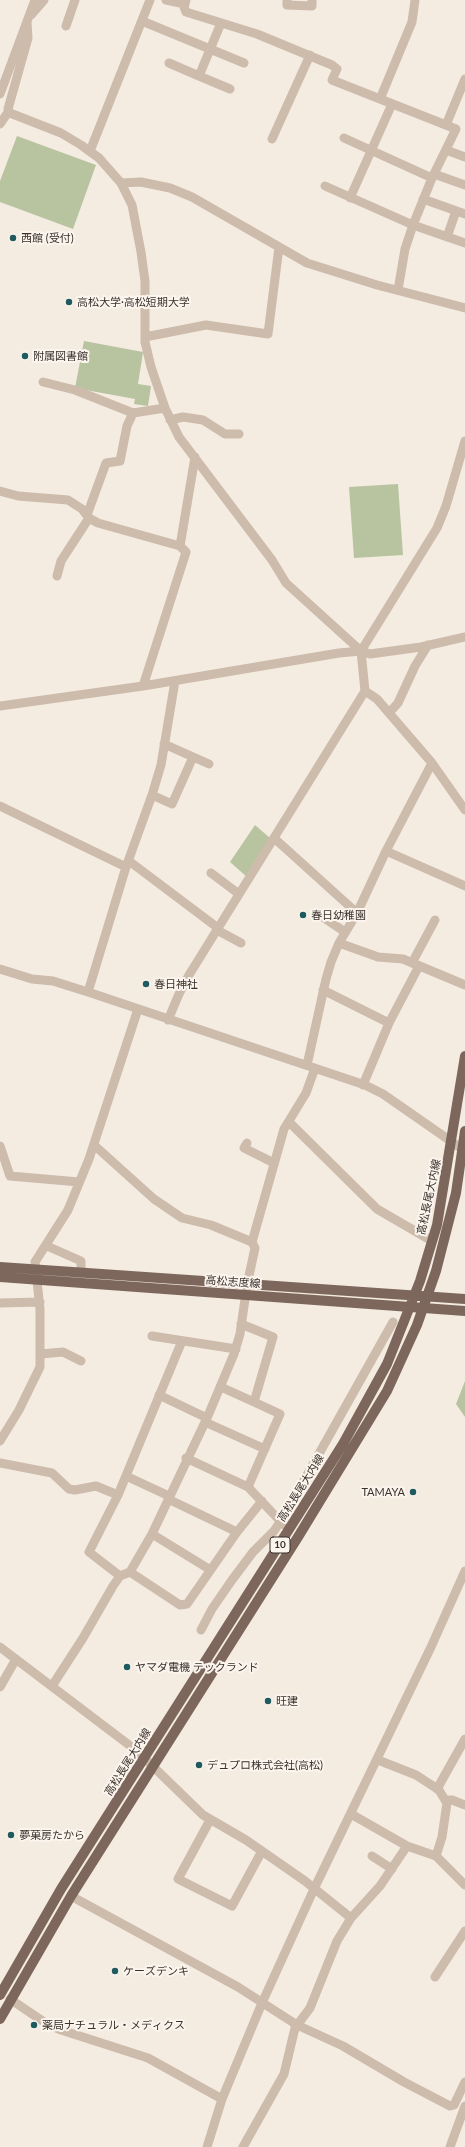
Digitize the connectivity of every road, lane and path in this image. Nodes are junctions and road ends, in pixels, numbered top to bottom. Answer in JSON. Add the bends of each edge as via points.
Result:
{"nodes":[{"id":1,"x":35,"y":0,"type":"edge"},
{"id":2,"x":44,"y":0,"type":"edge"},
{"id":3,"x":75,"y":0,"type":"edge"},
{"id":4,"x":150,"y":0,"type":"edge"},
{"id":5,"x":166,"y":0,"type":"edge"},
{"id":6,"x":287,"y":0,"type":"edge"},
{"id":7,"x":312,"y":0,"type":"edge"},
{"id":8,"x":415,"y":0,"type":"edge"},
{"id":9,"x":186,"y":2,"type":"edge"},
{"id":10,"x":29,"y":19,"type":"junction"},
{"id":11,"x":142,"y":21,"type":"junction"},
{"id":12,"x":221,"y":23,"type":"junction"},
{"id":13,"x":66,"y":26,"type":"dead end"},
{"id":14,"x":210,"y":49,"type":"junction"},
{"id":15,"x":310,"y":55,"type":"junction"},
{"id":16,"x":168,"y":63,"type":"dead end"},
{"id":17,"x":244,"y":63,"type":"dead end"},
{"id":18,"x":199,"y":76,"type":"junction"},
{"id":19,"x":465,"y":79,"type":"edge"},
{"id":20,"x":230,"y":89,"type":"dead end"},
{"id":21,"x":0,"y":94,"type":"edge"},
{"id":22,"x":380,"y":99,"type":"junction"},
{"id":23,"x":392,"y":104,"type":"junction"},
{"id":24,"x":9,"y":111,"type":"junction"},
{"id":25,"x":0,"y":124,"type":"edge"},
{"id":26,"x":446,"y":125,"type":"junction"},
{"id":27,"x":344,"y":138,"type":"dead end"},
{"id":28,"x":272,"y":139,"type":"dead end"},
{"id":29,"x":372,"y":150,"type":"junction"},
{"id":30,"x":446,"y":150,"type":"junction"},
{"id":31,"x":90,"y":151,"type":"junction"},
{"id":32,"x":465,"y":157,"type":"edge"},
{"id":33,"x":433,"y":176,"type":"junction"},
{"id":34,"x":121,"y":183,"type":"junction"},
{"id":35,"x":465,"y":185,"type":"edge"},
{"id":36,"x":325,"y":186,"type":"dead end"},
{"id":37,"x":350,"y":198,"type":"junction"},
{"id":38,"x":423,"y":199,"type":"junction"},
{"id":39,"x":461,"y":213,"type":"edge"},
{"id":40,"x":413,"y":225,"type":"junction"},
{"id":41,"x":447,"y":237,"type":"junction"},
{"id":42,"x":465,"y":243,"type":"edge"},
{"id":43,"x":279,"y":247,"type":"junction"},
{"id":44,"x":398,"y":290,"type":"junction"},
{"id":45,"x":465,"y":308,"type":"edge"},
{"id":46,"x":145,"y":337,"type":"junction"},
{"id":47,"x":44,"y":382,"type":"dead end"},
{"id":48,"x":165,"y":408,"type":"junction"},
{"id":49,"x":133,"y":413,"type":"junction"},
{"id":50,"x":170,"y":420,"type":"junction"},
{"id":51,"x":239,"y":434,"type":"dead end"},
{"id":52,"x":465,"y":441,"type":"edge"},
{"id":53,"x":195,"y":457,"type":"junction"},
{"id":54,"x":0,"y":491,"type":"edge"},
{"id":55,"x":88,"y":516,"type":"junction"},
{"id":56,"x":180,"y":546,"type":"junction"},
{"id":57,"x":57,"y":576,"type":"dead end"},
{"id":58,"x":465,"y":637,"type":"edge"},
{"id":59,"x":428,"y":646,"type":"junction"},
{"id":60,"x":361,"y":650,"type":"junction"},
{"id":61,"x":175,"y":681,"type":"junction"},
{"id":62,"x":143,"y":686,"type":"junction"},
{"id":63,"x":365,"y":691,"type":"junction"},
{"id":64,"x":0,"y":706,"type":"edge"},
{"id":65,"x":389,"y":713,"type":"junction"},
{"id":66,"x":164,"y":744,"type":"junction"},
{"id":67,"x":193,"y":757,"type":"junction"},
{"id":68,"x":432,"y":763,"type":"junction"},
{"id":69,"x":209,"y":764,"type":"dead end"},
{"id":70,"x":152,"y":795,"type":"junction"},
{"id":71,"x":0,"y":806,"type":"edge"},
{"id":72,"x":465,"y":810,"type":"edge"},
{"id":73,"x":274,"y":838,"type":"junction"},
{"id":74,"x":386,"y":851,"type":"junction"},
{"id":75,"x":128,"y":864,"type":"junction"},
{"id":76,"x":211,"y":873,"type":"dead end"},
{"id":77,"x":465,"y":886,"type":"edge"},
{"id":78,"x":239,"y":894,"type":"junction"},
{"id":79,"x":317,"y":913,"type":"dead end"},
{"id":80,"x":357,"y":913,"type":"junction"},
{"id":81,"x":435,"y":920,"type":"dead end"},
{"id":82,"x":218,"y":929,"type":"junction"},
{"id":83,"x":345,"y":932,"type":"junction"},
{"id":84,"x":241,"y":943,"type":"dead end"},
{"id":85,"x":339,"y":943,"type":"junction"},
{"id":86,"x":416,"y":965,"type":"junction"},
{"id":87,"x":0,"y":969,"type":"edge"},
{"id":88,"x":465,"y":985,"type":"edge"},
{"id":89,"x":324,"y":990,"type":"junction"},
{"id":90,"x":88,"y":992,"type":"junction"},
{"id":91,"x":138,"y":1009,"type":"junction"},
{"id":92,"x":168,"y":1020,"type":"junction"},
{"id":93,"x":389,"y":1023,"type":"junction"},
{"id":94,"x":465,"y":1056,"type":"edge"},
{"id":95,"x":311,"y":1067,"type":"junction"},
{"id":96,"x":363,"y":1085,"type":"junction"},
{"id":97,"x":289,"y":1122,"type":"junction"},
{"id":98,"x":465,"y":1131,"type":"edge"},
{"id":99,"x":452,"y":1142,"type":"junction"},
{"id":100,"x":247,"y":1143,"type":"dead end"},
{"id":101,"x":94,"y":1145,"type":"junction"},
{"id":102,"x":0,"y":1146,"type":"edge"},
{"id":103,"x":464,"y":1150,"type":"edge"},
{"id":104,"x":274,"y":1164,"type":"junction"},
{"id":105,"x":79,"y":1182,"type":"junction"},
{"id":106,"x":432,"y":1240,"type":"junction"},
{"id":107,"x":252,"y":1242,"type":"junction"},
{"id":108,"x":47,"y":1246,"type":"junction"},
{"id":109,"x":0,"y":1267,"type":"edge"},
{"id":110,"x":81,"y":1273,"type":"junction"},
{"id":111,"x":37,"y":1275,"type":"junction"},
{"id":112,"x":0,"y":1276,"type":"edge"},
{"id":113,"x":246,"y":1290,"type":"junction"},
{"id":114,"x":414,"y":1297,"type":"junction"},
{"id":115,"x":428,"y":1297,"type":"junction"},
{"id":116,"x":465,"y":1299,"type":"edge"},
{"id":117,"x":40,"y":1302,"type":"junction"},
{"id":118,"x":0,"y":1303,"type":"edge"},
{"id":119,"x":410,"y":1308,"type":"junction"},
{"id":120,"x":423,"y":1309,"type":"junction"},
{"id":121,"x":465,"y":1311,"type":"edge"},
{"id":122,"x":393,"y":1322,"type":"dead end"},
{"id":123,"x":241,"y":1324,"type":"junction"},
{"id":124,"x":152,"y":1336,"type":"dead end"},
{"id":125,"x":182,"y":1341,"type":"junction"},
{"id":126,"x":236,"y":1349,"type":"junction"},
{"id":127,"x":41,"y":1354,"type":"junction"},
{"id":128,"x":81,"y":1361,"type":"dead end"},
{"id":129,"x":221,"y":1387,"type":"junction"},
{"id":130,"x":159,"y":1395,"type":"junction"},
{"id":131,"x":254,"y":1402,"type":"junction"},
{"id":132,"x":206,"y":1420,"type":"junction"},
{"id":133,"x":0,"y":1441,"type":"edge"},
{"id":134,"x":265,"y":1449,"type":"junction"},
{"id":135,"x":186,"y":1458,"type":"junction"},
{"id":136,"x":0,"y":1463,"type":"edge"},
{"id":137,"x":126,"y":1476,"type":"junction"},
{"id":138,"x":248,"y":1487,"type":"junction"},
{"id":139,"x":118,"y":1495,"type":"junction"},
{"id":140,"x":169,"y":1498,"type":"junction"},
{"id":141,"x":262,"y":1501,"type":"junction"},
{"id":142,"x":280,"y":1522,"type":"junction"},
{"id":143,"x":290,"y":1530,"type":"junction"},
{"id":144,"x":237,"y":1532,"type":"junction"},
{"id":145,"x":152,"y":1534,"type":"junction"},
{"id":146,"x":298,"y":1537,"type":"junction"},
{"id":147,"x":209,"y":1569,"type":"junction"},
{"id":148,"x":465,"y":1571,"type":"edge"},
{"id":149,"x":130,"y":1572,"type":"junction"},
{"id":150,"x":120,"y":1576,"type":"junction"},
{"id":151,"x":202,"y":1630,"type":"dead end"},
{"id":152,"x":0,"y":1647,"type":"edge"},
{"id":153,"x":16,"y":1659,"type":"junction"},
{"id":154,"x":1,"y":1684,"type":"edge"},
{"id":155,"x":52,"y":1686,"type":"junction"},
{"id":156,"x":465,"y":1739,"type":"edge"},
{"id":157,"x":144,"y":1757,"type":"junction"},
{"id":158,"x":378,"y":1760,"type":"junction"},
{"id":159,"x":153,"y":1765,"type":"junction"},
{"id":160,"x":437,"y":1789,"type":"junction"},
{"id":161,"x":445,"y":1800,"type":"junction"},
{"id":162,"x":465,"y":1805,"type":"edge"},
{"id":163,"x":350,"y":1814,"type":"junction"},
{"id":164,"x":210,"y":1820,"type":"junction"},
{"id":165,"x":407,"y":1846,"type":"junction"},
{"id":166,"x":262,"y":1851,"type":"junction"},
{"id":167,"x":372,"y":1856,"type":"dead end"},
{"id":168,"x":436,"y":1856,"type":"junction"},
{"id":169,"x":392,"y":1869,"type":"junction"},
{"id":170,"x":465,"y":1885,"type":"edge"},
{"id":171,"x":314,"y":1889,"type":"junction"},
{"id":172,"x":71,"y":1896,"type":"junction"},
{"id":173,"x":352,"y":1918,"type":"junction"},
{"id":174,"x":465,"y":1931,"type":"edge"},
{"id":175,"x":435,"y":1977,"type":"dead end"},
{"id":176,"x":0,"y":1995,"type":"edge"},
{"id":177,"x":10,"y":1998,"type":"junction"},
{"id":178,"x":262,"y":2003,"type":"junction"},
{"id":179,"x":0,"y":2019,"type":"edge"},
{"id":180,"x":297,"y":2024,"type":"junction"},
{"id":181,"x":465,"y":2082,"type":"edge"},
{"id":182,"x":222,"y":2099,"type":"junction"},
{"id":183,"x":465,"y":2106,"type":"edge"},
{"id":184,"x":207,"y":2147,"type":"edge"},
{"id":185,"x":243,"y":2147,"type":"edge"},
{"id":186,"x":450,"y":2147,"type":"edge"}],
"edges":[{"from":1,"to":10,"type":"street"},
{"from":2,"to":10,"type":"street"},
{"from":3,"to":13,"type":"street"},
{"from":4,"to":11,"type":"street"},
{"from":5,"to":9,"type":"street"},
{"from":6,"to":7,"type":"street","via":[[287,5],[312,6]]},
{"from":8,"to":22,"type":"street","via":[[412,22]]},
{"from":9,"to":12,"type":"street","via":[[186,12]]},
{"from":10,"to":21,"type":"street"},
{"from":10,"to":24,"type":"street","via":[[28,38]]},
{"from":11,"to":14,"type":"street"},
{"from":11,"to":31,"type":"street"},
{"from":12,"to":14,"type":"street"},
{"from":12,"to":15,"type":"street"},
{"from":14,"to":17,"type":"street"},
{"from":14,"to":18,"type":"street"},
{"from":15,"to":22,"type":"street","via":[[337,69],[332,80]]},
{"from":15,"to":28,"type":"street"},
{"from":16,"to":18,"type":"street"},
{"from":18,"to":20,"type":"street"},
{"from":19,"to":26,"type":"street"},
{"from":22,"to":23,"type":"street"},
{"from":23,"to":26,"type":"street"},
{"from":23,"to":29,"type":"street"},
{"from":24,"to":25,"type":"street"},
{"from":24,"to":31,"type":"street","via":[[61,133]]},
{"from":26,"to":30,"type":"street","via":[[456,129]]},
{"from":27,"to":29,"type":"street"},
{"from":29,"to":33,"type":"street"},
{"from":29,"to":37,"type":"street"},
{"from":30,"to":32,"type":"street"},
{"from":30,"to":33,"type":"street"},
{"from":31,"to":34,"type":"street"},
{"from":33,"to":35,"type":"street"},
{"from":33,"to":38,"type":"street"},
{"from":34,"to":43,"type":"street","via":[[141,182],[170,188],[192,197]]},
{"from":34,"to":46,"type":"street","via":[[132,205],[141,252],[145,281]]},
{"from":36,"to":37,"type":"street"},
{"from":37,"to":40,"type":"street"},
{"from":38,"to":39,"type":"street"},
{"from":38,"to":40,"type":"street"},
{"from":39,"to":41,"type":"street"},
{"from":40,"to":41,"type":"street"},
{"from":40,"to":44,"type":"street","via":[[405,249]]},
{"from":41,"to":42,"type":"street"},
{"from":43,"to":44,"type":"street","via":[[307,263]]},
{"from":43,"to":46,"type":"street","via":[[268,334],[206,325]]},
{"from":44,"to":45,"type":"street"},
{"from":46,"to":48,"type":"street","via":[[151,367]]},
{"from":47,"to":49,"type":"street","via":[[75,390]]},
{"from":48,"to":49,"type":"street"},
{"from":48,"to":50,"type":"street"},
{"from":49,"to":55,"type":"street","via":[[127,426],[120,461],[106,463]]},
{"from":50,"to":51,"type":"street","via":[[183,417],[203,420],[225,434]]},
{"from":50,"to":53,"type":"street","via":[[179,437]]},
{"from":52,"to":60,"type":"street","via":[[437,528]]},
{"from":53,"to":56,"type":"street"},
{"from":53,"to":60,"type":"street","via":[[272,560],[286,583]]},
{"from":54,"to":55,"type":"street","via":[[18,496],[68,500]]},
{"from":55,"to":56,"type":"street","via":[[98,523]]},
{"from":55,"to":57,"type":"street","via":[[61,561]]},
{"from":56,"to":62,"type":"street","via":[[186,552]]},
{"from":58,"to":59,"type":"street"},
{"from":59,"to":60,"type":"street","via":[[370,654]]},
{"from":59,"to":65,"type":"street","via":[[398,703]]},
{"from":60,"to":61,"type":"street"},
{"from":60,"to":63,"type":"street"},
{"from":61,"to":62,"type":"street"},
{"from":61,"to":66,"type":"street"},
{"from":62,"to":64,"type":"street"},
{"from":63,"to":65,"type":"street","via":[[377,699]]},
{"from":63,"to":73,"type":"street"},
{"from":65,"to":68,"type":"street"},
{"from":66,"to":67,"type":"street"},
{"from":66,"to":70,"type":"street"},
{"from":67,"to":69,"type":"street"},
{"from":67,"to":70,"type":"street","via":[[172,804]]},
{"from":68,"to":72,"type":"street"},
{"from":68,"to":74,"type":"street"},
{"from":70,"to":75,"type":"street"},
{"from":71,"to":75,"type":"street"},
{"from":73,"to":78,"type":"street"},
{"from":73,"to":80,"type":"street"},
{"from":74,"to":77,"type":"street"},
{"from":74,"to":80,"type":"street"},
{"from":75,"to":82,"type":"street"},
{"from":75,"to":90,"type":"street"},
{"from":76,"to":78,"type":"street"},
{"from":78,"to":82,"type":"street"},
{"from":79,"to":83,"type":"street"},
{"from":80,"to":83,"type":"street"},
{"from":81,"to":86,"type":"street"},
{"from":82,"to":84,"type":"street"},
{"from":82,"to":92,"type":"street","via":[[178,994]]},
{"from":83,"to":85,"type":"street"},
{"from":85,"to":86,"type":"street","via":[[378,957],[403,959]]},
{"from":85,"to":89,"type":"street"},
{"from":86,"to":88,"type":"street"},
{"from":86,"to":93,"type":"street"},
{"from":87,"to":90,"type":"street"},
{"from":89,"to":93,"type":"street"},
{"from":89,"to":95,"type":"street"},
{"from":90,"to":91,"type":"street"},
{"from":91,"to":92,"type":"street"},
{"from":91,"to":101,"type":"street"},
{"from":92,"to":95,"type":"street"},
{"from":93,"to":96,"type":"street"},
{"from":94,"to":99,"type":"main road","name":"高松長尾大内線","number":"10"},
{"from":95,"to":96,"type":"street"},
{"from":95,"to":97,"type":"street","via":[[306,1093]]},
{"from":96,"to":99,"type":"street","via":[[383,1094]]},
{"from":97,"to":104,"type":"street","via":[[284,1129]]},
{"from":97,"to":106,"type":"street","via":[[377,1209]]},
{"from":98,"to":103,"type":"main road","name":"高松長尾大内線","number":"10"},
{"from":99,"to":103,"type":"street"},
{"from":99,"to":106,"type":"main road","name":"高松長尾大内線","number":"10"},
{"from":100,"to":104,"type":"street","via":[[244,1148]]},
{"from":101,"to":105,"type":"street"},
{"from":101,"to":107,"type":"street","via":[[154,1199],[182,1218],[211,1225]]},
{"from":102,"to":105,"type":"street","via":[[10,1176]]},
{"from":103,"to":115,"type":"main road","name":"高松長尾大内線","number":"10","via":[[448,1226]]},
{"from":104,"to":107,"type":"street"},
{"from":105,"to":108,"type":"street","via":[[68,1210]]},
{"from":106,"to":114,"type":"main road","name":"高松長尾大内線","number":"10"},
{"from":107,"to":113,"type":"street","via":[[255,1248]]},
{"from":108,"to":110,"type":"street","via":[[81,1261]]},
{"from":108,"to":111,"type":"street","via":[[35,1262]]},
{"from":109,"to":111,"type":"main road","name":"高松志度線"},
{"from":110,"to":111,"type":"main road","name":"高松志度線"},
{"from":110,"to":113,"type":"main road","name":"高松志度線"},
{"from":111,"to":112,"type":"main road","name":"高松志度線"},
{"from":111,"to":113,"type":"main road","name":"高松志度線"},
{"from":111,"to":117,"type":"street"},
{"from":113,"to":114,"type":"main road","name":"高松志度線"},
{"from":113,"to":119,"type":"main road","name":"高松志度線"},
{"from":113,"to":123,"type":"street"},
{"from":114,"to":115,"type":"main road","name":"高松志度線"},
{"from":114,"to":119,"type":"main road","name":"高松長尾大内線","number":"10"},
{"from":115,"to":116,"type":"main road","name":"高松志度線"},
{"from":115,"to":120,"type":"main road","name":"高松長尾大内線","number":"10"},
{"from":117,"to":118,"type":"street"},
{"from":117,"to":127,"type":"street"},
{"from":119,"to":120,"type":"main road","name":"高松志度線"},
{"from":119,"to":143,"type":"main road","name":"高松長尾大内線","number":"10","via":[[376,1385]]},
{"from":120,"to":121,"type":"main road","name":"高松志度線"},
{"from":120,"to":146,"type":"main road","name":"高松長尾大内線","number":"10","via":[[387,1391]]},
{"from":122,"to":142,"type":"street"},
{"from":123,"to":126,"type":"street"},
{"from":123,"to":131,"type":"street","via":[[273,1337]]},
{"from":124,"to":125,"type":"street"},
{"from":125,"to":126,"type":"street"},
{"from":125,"to":130,"type":"street"},
{"from":126,"to":129,"type":"street"},
{"from":127,"to":128,"type":"street","via":[[63,1352]]},
{"from":127,"to":133,"type":"street","via":[[35,1379]]},
{"from":129,"to":131,"type":"street"},
{"from":129,"to":132,"type":"street"},
{"from":130,"to":132,"type":"street"},
{"from":130,"to":137,"type":"street"},
{"from":131,"to":134,"type":"street","via":[[280,1414]]},
{"from":132,"to":134,"type":"street"},
{"from":132,"to":135,"type":"street"},
{"from":134,"to":138,"type":"street"},
{"from":135,"to":138,"type":"street"},
{"from":135,"to":140,"type":"street"},
{"from":136,"to":139,"type":"street","via":[[52,1473],[69,1489],[96,1486]]},
{"from":137,"to":139,"type":"street"},
{"from":137,"to":140,"type":"street"},
{"from":138,"to":141,"type":"street"},
{"from":139,"to":150,"type":"street","via":[[88,1552]]},
{"from":140,"to":144,"type":"street"},
{"from":140,"to":145,"type":"street"},
{"from":141,"to":142,"type":"street"},
{"from":141,"to":144,"type":"street"},
{"from":142,"to":143,"type":"street"},
{"from":142,"to":151,"type":"street","via":[[232,1580],[212,1609]]},
{"from":143,"to":146,"type":"street"},
{"from":143,"to":157,"type":"main road","name":"高松長尾大内線","number":"10"},
{"from":144,"to":147,"type":"street"},
{"from":145,"to":147,"type":"street"},
{"from":145,"to":149,"type":"street"},
{"from":146,"to":159,"type":"main road","name":"高松長尾大内線","number":"10"},
{"from":147,"to":149,"type":"street","via":[[187,1604],[180,1605]]},
{"from":148,"to":158,"type":"street"},
{"from":149,"to":150,"type":"street"},
{"from":150,"to":155,"type":"street"},
{"from":152,"to":153,"type":"street"},
{"from":153,"to":154,"type":"street"},
{"from":153,"to":155,"type":"street"},
{"from":155,"to":157,"type":"street"},
{"from":156,"to":160,"type":"street"},
{"from":157,"to":159,"type":"street"},
{"from":157,"to":176,"type":"main road","name":"高松長尾大内線","number":"10","via":[[61,1889]]},
{"from":158,"to":160,"type":"street","via":[[416,1775]]},
{"from":158,"to":163,"type":"street"},
{"from":159,"to":164,"type":"street"},
{"from":159,"to":172,"type":"main road","name":"高松長尾大内線","number":"10"},
{"from":160,"to":161,"type":"street"},
{"from":161,"to":162,"type":"street"},
{"from":161,"to":168,"type":"street","via":[[447,1803],[442,1837]]},
{"from":163,"to":165,"type":"street"},
{"from":163,"to":171,"type":"street"},
{"from":164,"to":166,"type":"street"},
{"from":164,"to":166,"type":"street","via":[[178,1879],[232,1906]]},
{"from":165,"to":168,"type":"street"},
{"from":165,"to":169,"type":"street"},
{"from":166,"to":171,"type":"street"},
{"from":167,"to":169,"type":"street"},
{"from":168,"to":170,"type":"street"},
{"from":169,"to":173,"type":"street"},
{"from":171,"to":173,"type":"street"},
{"from":171,"to":178,"type":"street"},
{"from":172,"to":177,"type":"main road","name":"高松長尾大内線","number":"10"},
{"from":172,"to":178,"type":"street","via":[[238,1987]]},
{"from":173,"to":180,"type":"street","via":[[337,1941],[310,2008]]},
{"from":174,"to":175,"type":"street"},
{"from":177,"to":179,"type":"main road","name":"高松長尾大内線","number":"10"},
{"from":177,"to":182,"type":"street","via":[[47,2024],[148,2058]]},
{"from":178,"to":180,"type":"street"},
{"from":178,"to":182,"type":"street"},
{"from":180,"to":181,"type":"street","via":[[343,2046],[450,2106],[454,2105]]},
{"from":180,"to":185,"type":"street","via":[[284,2074]]},
{"from":182,"to":184,"type":"street"},
{"from":183,"to":186,"type":"street"}]}
